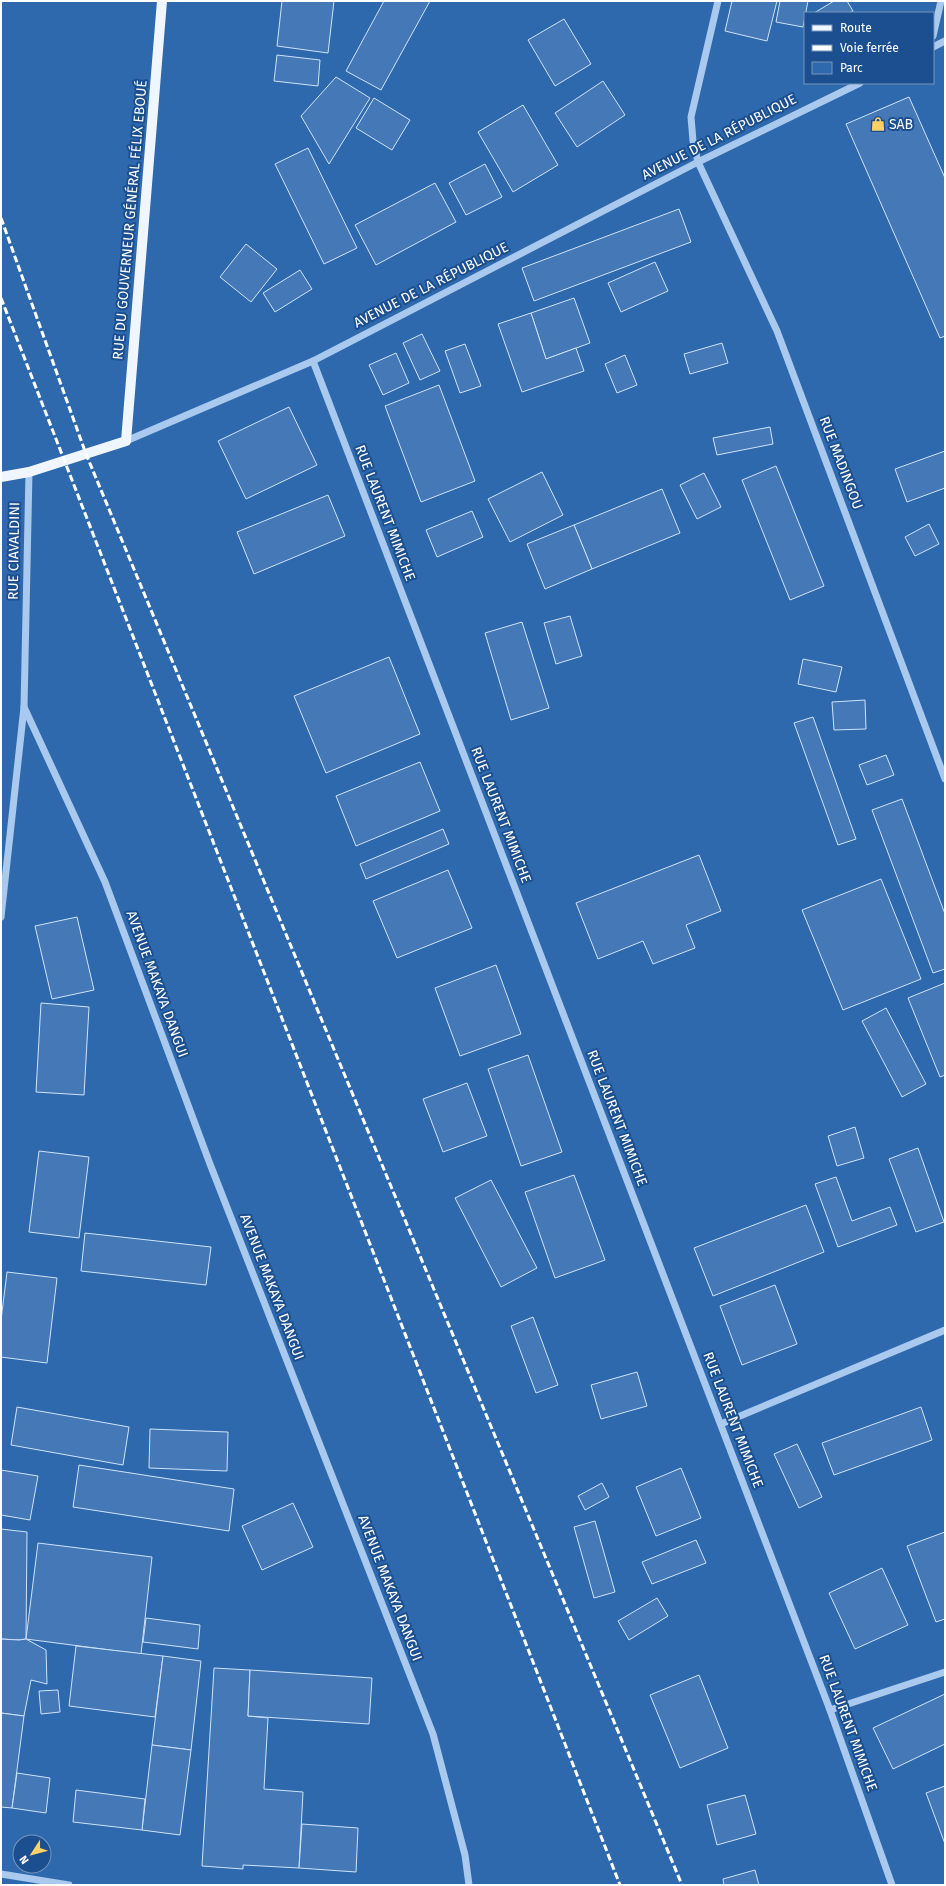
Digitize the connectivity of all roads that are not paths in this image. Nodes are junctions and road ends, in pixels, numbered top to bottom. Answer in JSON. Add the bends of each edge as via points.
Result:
{"nodes":[{"id":1,"x":162,"y":1,"type":"edge"},
{"id":2,"x":718,"y":1,"type":"edge"},
{"id":3,"x":941,"y":1,"type":"edge"},
{"id":4,"x":934,"y":32,"type":"edge"},
{"id":5,"x":945,"y":41,"type":"edge"},
{"id":6,"x":934,"y":46,"type":"edge"},
{"id":7,"x":858,"y":84,"type":"edge"},
{"id":8,"x":698,"y":162,"type":"junction"},
{"id":9,"x":313,"y":361,"type":"junction"},
{"id":10,"x":126,"y":441,"type":"junction"},
{"id":11,"x":29,"y":472,"type":"junction"},
{"id":12,"x":1,"y":477,"type":"edge"},
{"id":13,"x":24,"y":707,"type":"junction"},
{"id":14,"x":945,"y":779,"type":"edge"},
{"id":15,"x":1,"y":917,"type":"edge"},
{"id":16,"x":945,"y":1330,"type":"edge"},
{"id":17,"x":721,"y":1424,"type":"junction"},
{"id":18,"x":945,"y":1672,"type":"edge"},
{"id":19,"x":830,"y":1710,"type":"junction"},
{"id":20,"x":1,"y":1874,"type":"edge"},
{"id":21,"x":69,"y":1885,"type":"edge"},
{"id":22,"x":469,"y":1885,"type":"edge"},
{"id":23,"x":892,"y":1885,"type":"edge"}],
"edges":[{"from":1,"to":10,"type":"main road","name":"RUE DU GOUVERNEUR GÉNÉRAL FÉLIX EBOUÉ"},
{"from":2,"to":8,"type":"street","name":"RUE MADINGOU","via":[[691,117]]},
{"from":3,"to":4,"type":"street"},
{"from":5,"to":6,"type":"street"},
{"from":7,"to":8,"type":"street","name":"AVENUE DE LA RÉPUBLIQUE"},
{"from":8,"to":9,"type":"street","name":"AVENUE DE LA RÉPUBLIQUE"},
{"from":8,"to":14,"type":"street","name":"RUE MADINGOU","via":[[777,332]]},
{"from":9,"to":10,"type":"street","name":"AVENUE DE LA RÉPUBLIQUE"},
{"from":9,"to":17,"type":"street","name":"RUE LAURENT MIMICHE"},
{"from":10,"to":11,"type":"main road","name":"AVENUE DE LA RÉPUBLIQUE"},
{"from":11,"to":12,"type":"main road","name":"AVENUE DE LA RÉPUBLIQUE"},
{"from":11,"to":13,"type":"street","name":"RUE CIAVALDINI"},
{"from":13,"to":15,"type":"street","name":"RUE CIAVALDINI"},
{"from":13,"to":22,"type":"street","name":"AVENUE MAKAYA DANGUI","via":[[105,882],[210,1164],[433,1734],[466,1854]]},
{"from":16,"to":17,"type":"street"},
{"from":17,"to":19,"type":"street","name":"RUE LAURENT MIMICHE"},
{"from":18,"to":19,"type":"street"},
{"from":19,"to":23,"type":"street","name":"RUE LAURENT MIMICHE"},
{"from":20,"to":21,"type":"street"}]}
